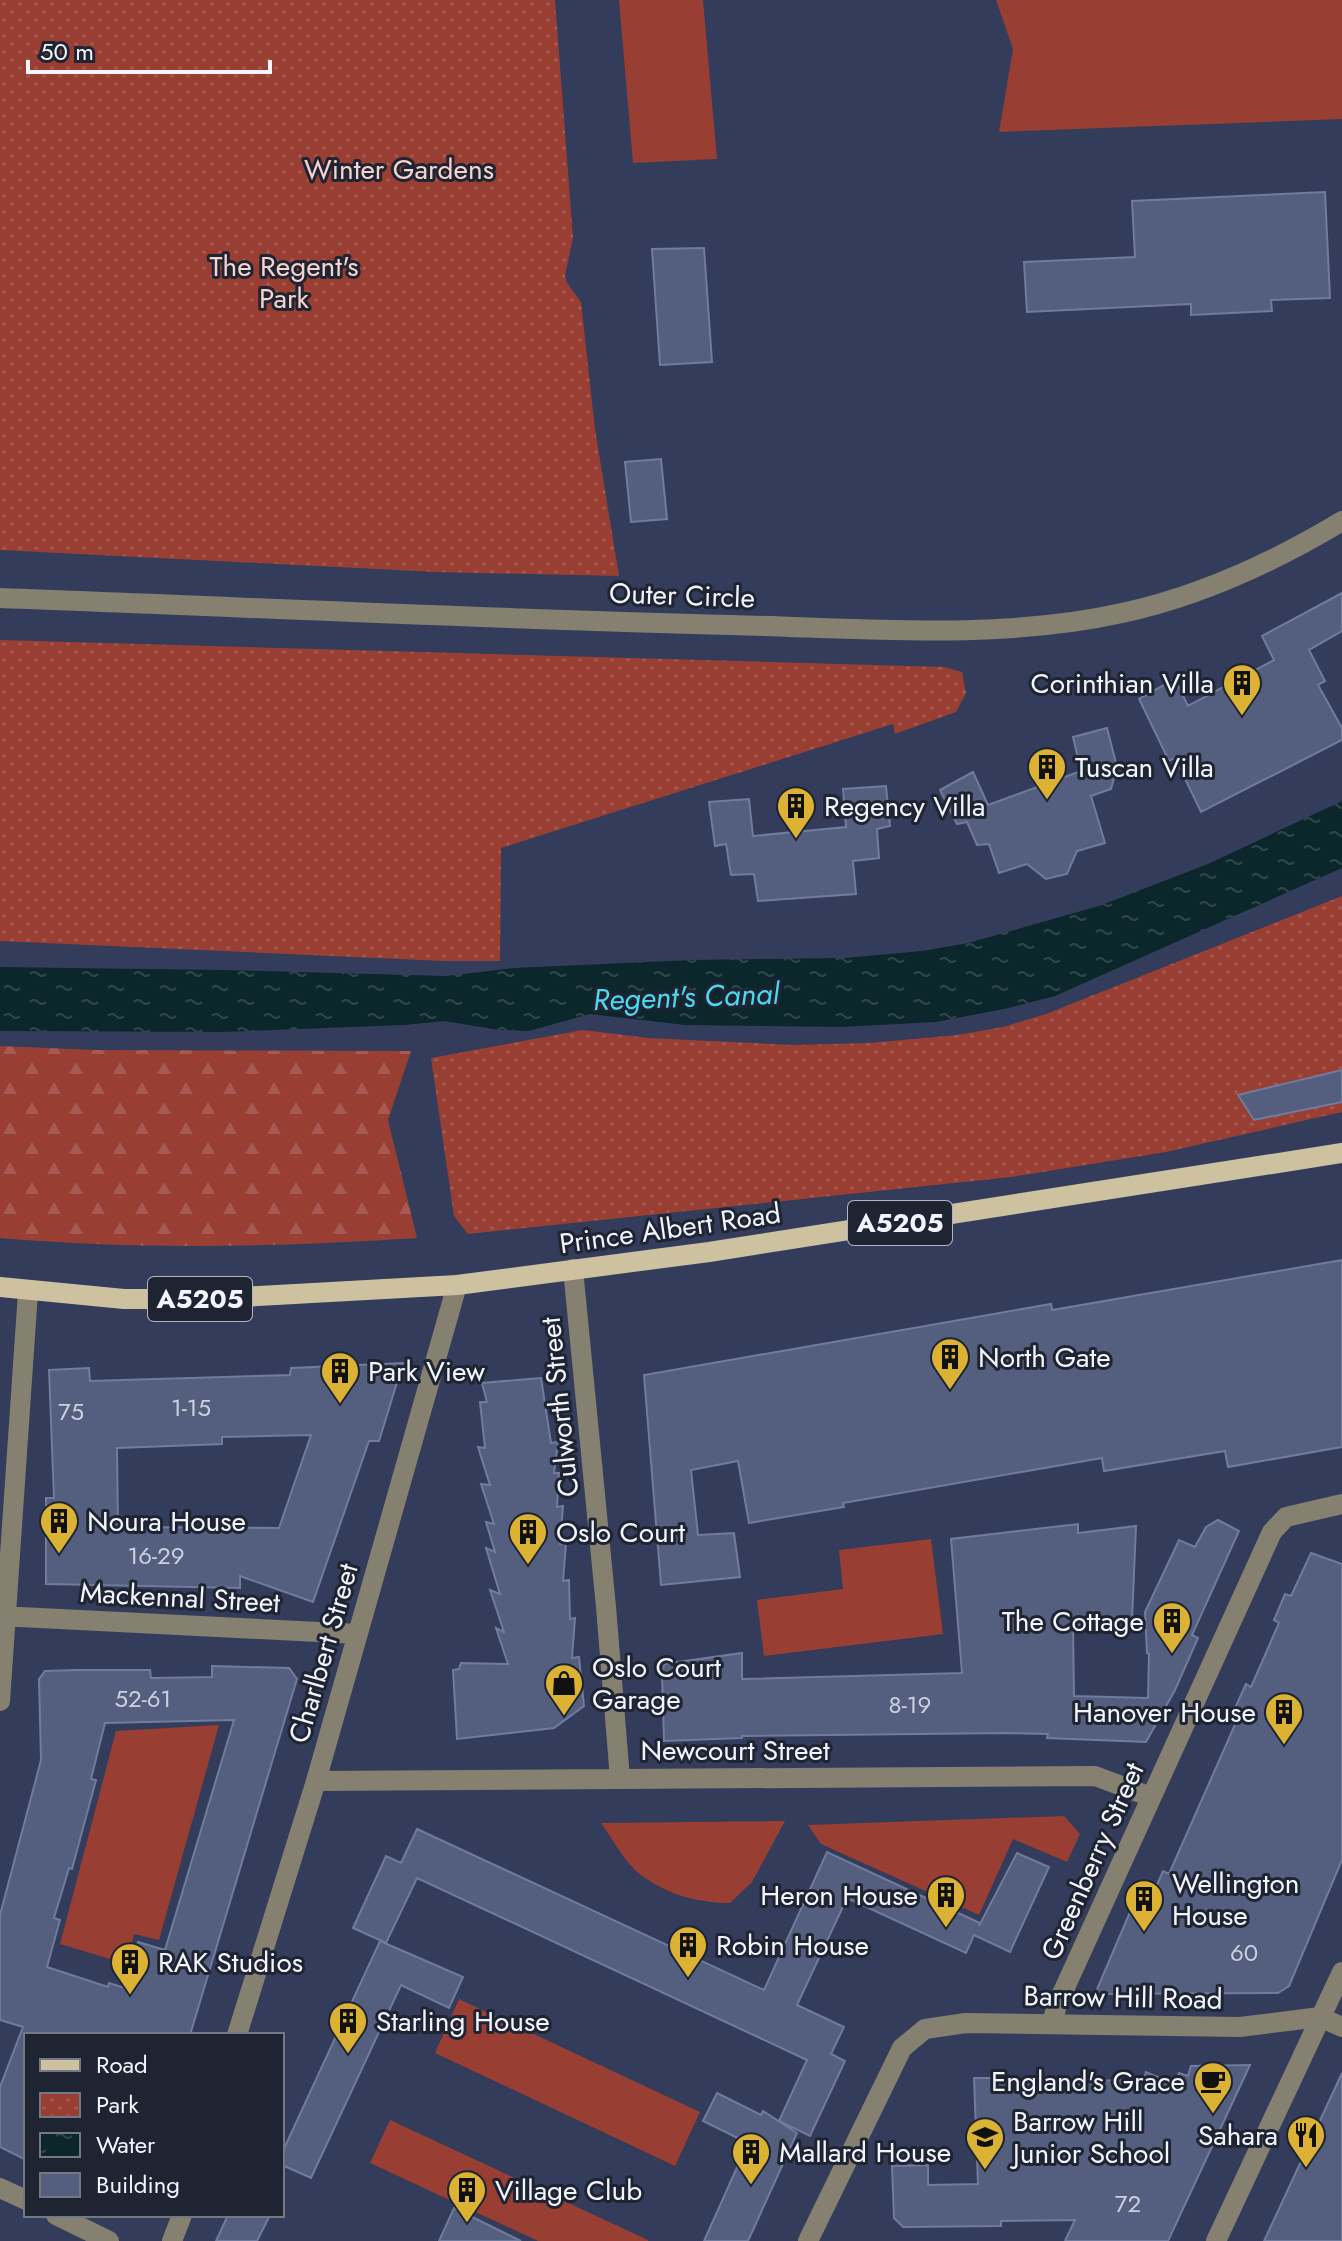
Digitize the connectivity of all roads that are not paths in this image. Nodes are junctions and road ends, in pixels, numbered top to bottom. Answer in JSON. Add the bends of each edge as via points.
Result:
{"nodes":[{"id":1,"x":1342,"y":521,"type":"edge"},
{"id":2,"x":0,"y":598,"type":"edge"},
{"id":3,"x":1342,"y":1153,"type":"edge"},
{"id":4,"x":573,"y":1269,"type":"junction"},
{"id":5,"x":457,"y":1285,"type":"junction"},
{"id":6,"x":0,"y":1287,"type":"edge"},
{"id":7,"x":28,"y":1292,"type":"junction"},
{"id":8,"x":1342,"y":1504,"type":"edge"},
{"id":9,"x":3,"y":1616,"type":"edge"},
{"id":10,"x":358,"y":1634,"type":"junction"},
{"id":11,"x":0,"y":1701,"type":"edge"},
{"id":12,"x":620,"y":1779,"type":"junction"},
{"id":13,"x":316,"y":1781,"type":"junction"},
{"id":14,"x":1151,"y":1797,"type":"junction"},
{"id":15,"x":1342,"y":1972,"type":"edge"},
{"id":16,"x":1320,"y":2017,"type":"junction"},
{"id":17,"x":1052,"y":2023,"type":"junction"},
{"id":18,"x":1342,"y":2027,"type":"edge"},
{"id":19,"x":238,"y":2033,"type":"edge"},
{"id":20,"x":0,"y":2188,"type":"edge"},
{"id":21,"x":24,"y":2199,"type":"edge"},
{"id":22,"x":60,"y":2217,"type":"edge"},
{"id":23,"x":181,"y":2217,"type":"edge"},
{"id":24,"x":109,"y":2241,"type":"edge"},
{"id":25,"x":172,"y":2241,"type":"edge"},
{"id":26,"x":808,"y":2241,"type":"edge"},
{"id":27,"x":1216,"y":2241,"type":"edge"}],
"edges":[{"from":1,"to":2,"type":"street","name":"Outer Circle","via":[[1286,554],[1206,588],[1122,613],[991,629],[702,624]]},
{"from":3,"to":4,"type":"main road","name":"Prince Albert Road","number":"A5205"},
{"from":4,"to":5,"type":"main road","name":"Prince Albert Road","number":"A5205"},
{"from":4,"to":12,"type":"street","name":"Culworth Street"},
{"from":5,"to":7,"type":"main road","name":"Prince Albert Road","number":"A5205","via":[[204,1299]]},
{"from":5,"to":10,"type":"street","name":"Charlbert Street"},
{"from":6,"to":7,"type":"main road","name":"Prince Albert Road","number":"A5205"},
{"from":7,"to":9,"type":"street"},
{"from":8,"to":14,"type":"street","name":"Greenberry Street","via":[[1286,1517],[1272,1532]]},
{"from":9,"to":10,"type":"street","name":"Mackennal Street"},
{"from":9,"to":11,"type":"street"},
{"from":10,"to":13,"type":"street","name":"Charlbert Street"},
{"from":12,"to":13,"type":"street","name":"Newcourt Street"},
{"from":12,"to":14,"type":"street","name":"Newcourt Street","via":[[1095,1776]]},
{"from":13,"to":19,"type":"street","name":"Charlbert Street"},
{"from":14,"to":17,"type":"street","name":"Greenberry Street"},
{"from":15,"to":16,"type":"street"},
{"from":16,"to":17,"type":"street","name":"Barrow Hill Road","via":[[1240,2027]]},
{"from":16,"to":18,"type":"street"},
{"from":16,"to":27,"type":"street"},
{"from":17,"to":26,"type":"street","name":"Barrow Hill Road","via":[[966,2023],[925,2029],[902,2048]]},
{"from":20,"to":21,"type":"street"},
{"from":22,"to":24,"type":"street"},
{"from":23,"to":25,"type":"street"}]}
